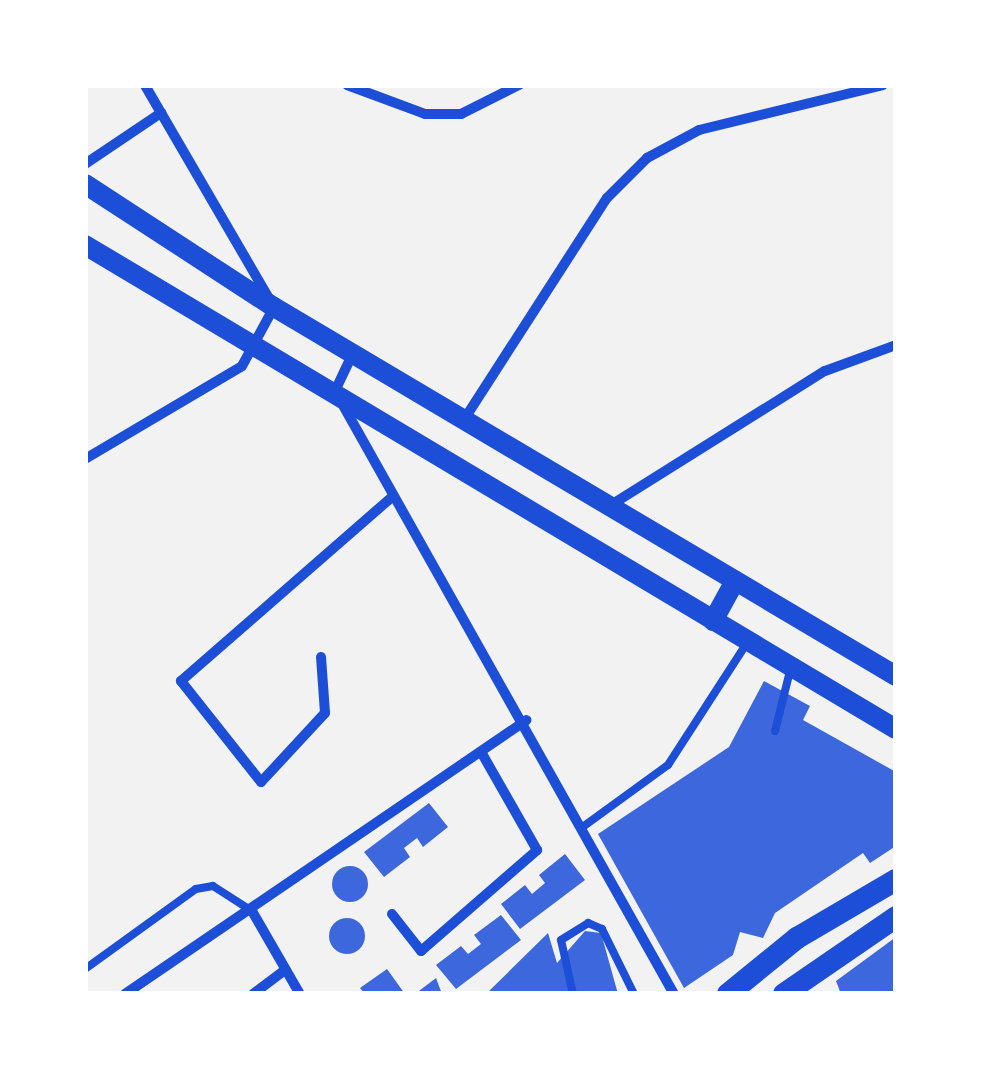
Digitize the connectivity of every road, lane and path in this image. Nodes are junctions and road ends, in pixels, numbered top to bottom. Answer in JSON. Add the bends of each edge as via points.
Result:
{"nodes":[{"id":1,"x":145,"y":85,"type":"edge"},
{"id":2,"x":347,"y":85,"type":"edge"},
{"id":3,"x":519,"y":85,"type":"edge"},
{"id":4,"x":883,"y":85,"type":"edge"},
{"id":5,"x":160,"y":113,"type":"junction"},
{"id":6,"x":85,"y":164,"type":"edge"},
{"id":7,"x":85,"y":184,"type":"edge"},
{"id":8,"x":85,"y":245,"type":"edge"},
{"id":9,"x":274,"y":308,"type":"junction"},
{"id":10,"x":255,"y":343,"type":"junction"},
{"id":11,"x":896,"y":345,"type":"edge"},
{"id":12,"x":354,"y":353,"type":"junction"},
{"id":13,"x":335,"y":392,"type":"junction"},
{"id":14,"x":467,"y":415,"type":"junction"},
{"id":15,"x":85,"y":459,"type":"edge"},
{"id":16,"x":392,"y":498,"type":"junction"},
{"id":17,"x":610,"y":505,"type":"junction"},
{"id":18,"x":735,"y":581,"type":"junction"},
{"id":19,"x":713,"y":621,"type":"junction"},
{"id":20,"x":748,"y":641,"type":"junction"},
{"id":21,"x":321,"y":657,"type":"dead end"},
{"id":22,"x":791,"y":667,"type":"junction"},
{"id":23,"x":893,"y":669,"type":"edge"},
{"id":24,"x":526,"y":720,"type":"junction"},
{"id":25,"x":896,"y":729,"type":"edge"},
{"id":26,"x":775,"y":731,"type":"dead end"},
{"id":27,"x":481,"y":752,"type":"junction"},
{"id":28,"x":584,"y":826,"type":"junction"},
{"id":29,"x":896,"y":880,"type":"edge"},
{"id":30,"x":252,"y":910,"type":"junction"},
{"id":31,"x":392,"y":914,"type":"dead end"},
{"id":32,"x":896,"y":917,"type":"edge"},
{"id":33,"x":85,"y":969,"type":"edge"},
{"id":34,"x":285,"y":970,"type":"junction"},
{"id":35,"x":125,"y":994,"type":"edge"},
{"id":36,"x":253,"y":994,"type":"edge"},
{"id":37,"x":300,"y":994,"type":"edge"},
{"id":38,"x":574,"y":994,"type":"edge"},
{"id":39,"x":634,"y":994,"type":"edge"},
{"id":40,"x":674,"y":994,"type":"edge"},
{"id":41,"x":728,"y":994,"type":"edge"},
{"id":42,"x":784,"y":994,"type":"edge"}],
"edges":[{"from":1,"to":5,"type":"street"},
{"from":2,"to":3,"type":"street","via":[[425,114],[461,114]]},
{"from":4,"to":14,"type":"street","via":[[699,130],[647,158],[608,198]]},
{"from":5,"to":6,"type":"street"},
{"from":5,"to":9,"type":"street"},
{"from":7,"to":9,"type":"main road"},
{"from":8,"to":10,"type":"main road"},
{"from":9,"to":10,"type":"street"},
{"from":9,"to":12,"type":"main road"},
{"from":10,"to":13,"type":"main road"},
{"from":10,"to":15,"type":"street","via":[[228,376]]},
{"from":11,"to":17,"type":"street","via":[[824,371]]},
{"from":12,"to":13,"type":"street"},
{"from":12,"to":14,"type":"main road"},
{"from":13,"to":16,"type":"street"},
{"from":13,"to":19,"type":"main road"},
{"from":14,"to":17,"type":"main road"},
{"from":16,"to":21,"type":"street","via":[[181,681],[261,782],[325,712]]},
{"from":16,"to":24,"type":"street"},
{"from":17,"to":18,"type":"main road"},
{"from":18,"to":19,"type":"main road"},
{"from":18,"to":23,"type":"main road"},
{"from":19,"to":20,"type":"main road"},
{"from":20,"to":22,"type":"main road"},
{"from":20,"to":28,"type":"lane","via":[[668,765]]},
{"from":22,"to":25,"type":"main road"},
{"from":22,"to":26,"type":"lane"},
{"from":24,"to":27,"type":"street"},
{"from":24,"to":28,"type":"street"},
{"from":27,"to":30,"type":"street"},
{"from":27,"to":31,"type":"street","via":[[537,850],[421,951]]},
{"from":28,"to":40,"type":"street"},
{"from":29,"to":41,"type":"main road","via":[[796,938]]},
{"from":30,"to":33,"type":"lane","via":[[213,886],[196,890]]},
{"from":30,"to":34,"type":"street"},
{"from":30,"to":35,"type":"street"},
{"from":32,"to":42,"type":"main road"},
{"from":34,"to":36,"type":"street"},
{"from":34,"to":37,"type":"street"},
{"from":38,"to":39,"type":"lane","via":[[561,940],[588,923],[602,929]]}]}
